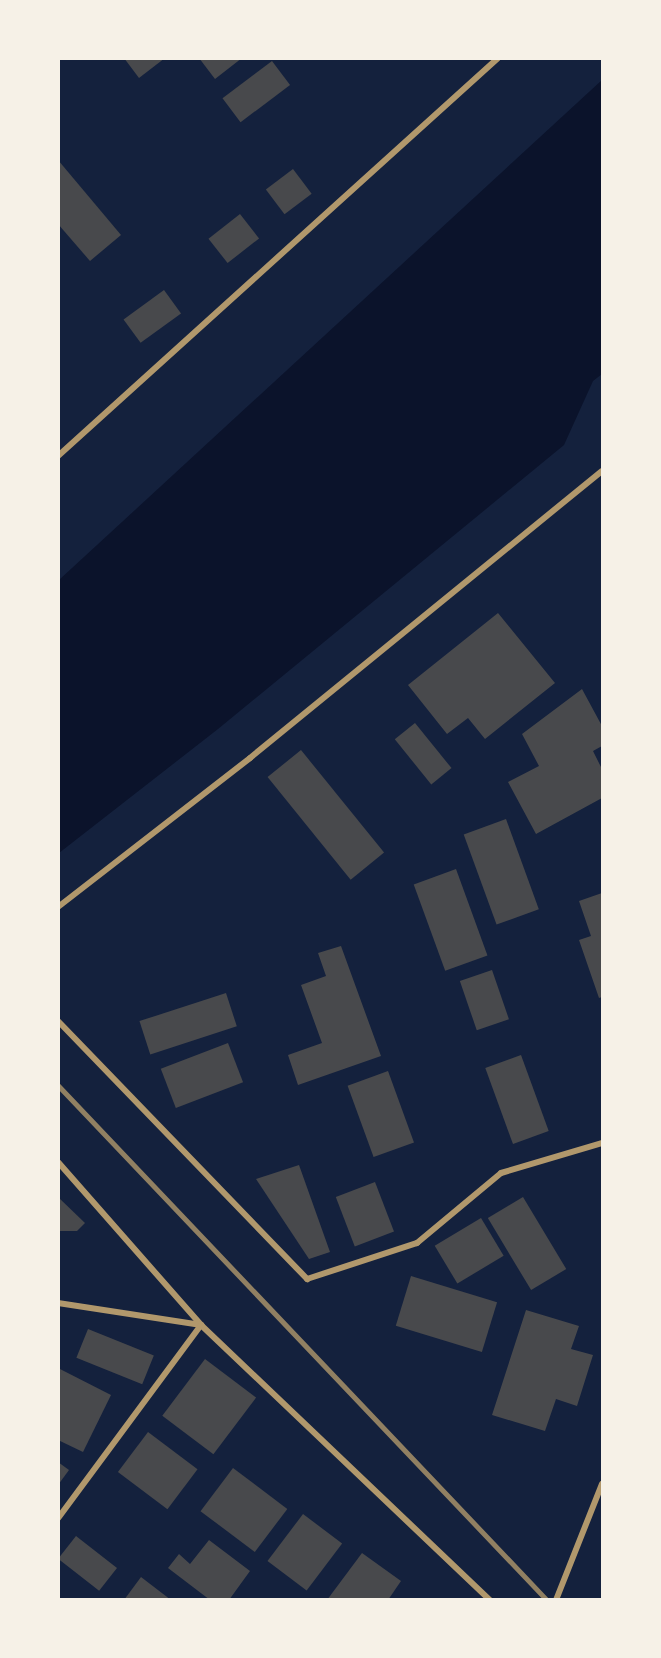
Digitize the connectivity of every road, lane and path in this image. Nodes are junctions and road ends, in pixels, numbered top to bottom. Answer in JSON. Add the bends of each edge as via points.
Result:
{"nodes":[{"id":1,"x":498,"y":58,"type":"edge"},
{"id":2,"x":58,"y":456,"type":"edge"},
{"id":3,"x":603,"y":471,"type":"edge"},
{"id":4,"x":58,"y":906,"type":"edge"},
{"id":5,"x":58,"y":1022,"type":"edge"},
{"id":6,"x":603,"y":1143,"type":"edge"},
{"id":7,"x":58,"y":1162,"type":"edge"},
{"id":8,"x":58,"y":1303,"type":"edge"},
{"id":9,"x":201,"y":1324,"type":"junction"},
{"id":10,"x":602,"y":1489,"type":"edge"},
{"id":11,"x":58,"y":1518,"type":"edge"},
{"id":12,"x":490,"y":1599,"type":"edge"},
{"id":13,"x":556,"y":1599,"type":"edge"}],
"edges":[{"from":1,"to":2,"type":"street"},
{"from":3,"to":4,"type":"street","via":[[250,758]]},
{"from":5,"to":6,"type":"street","via":[[307,1279],[417,1243],[501,1173]]},
{"from":7,"to":9,"type":"street"},
{"from":8,"to":9,"type":"street"},
{"from":9,"to":11,"type":"street"},
{"from":9,"to":12,"type":"street"},
{"from":10,"to":13,"type":"street"}]}
